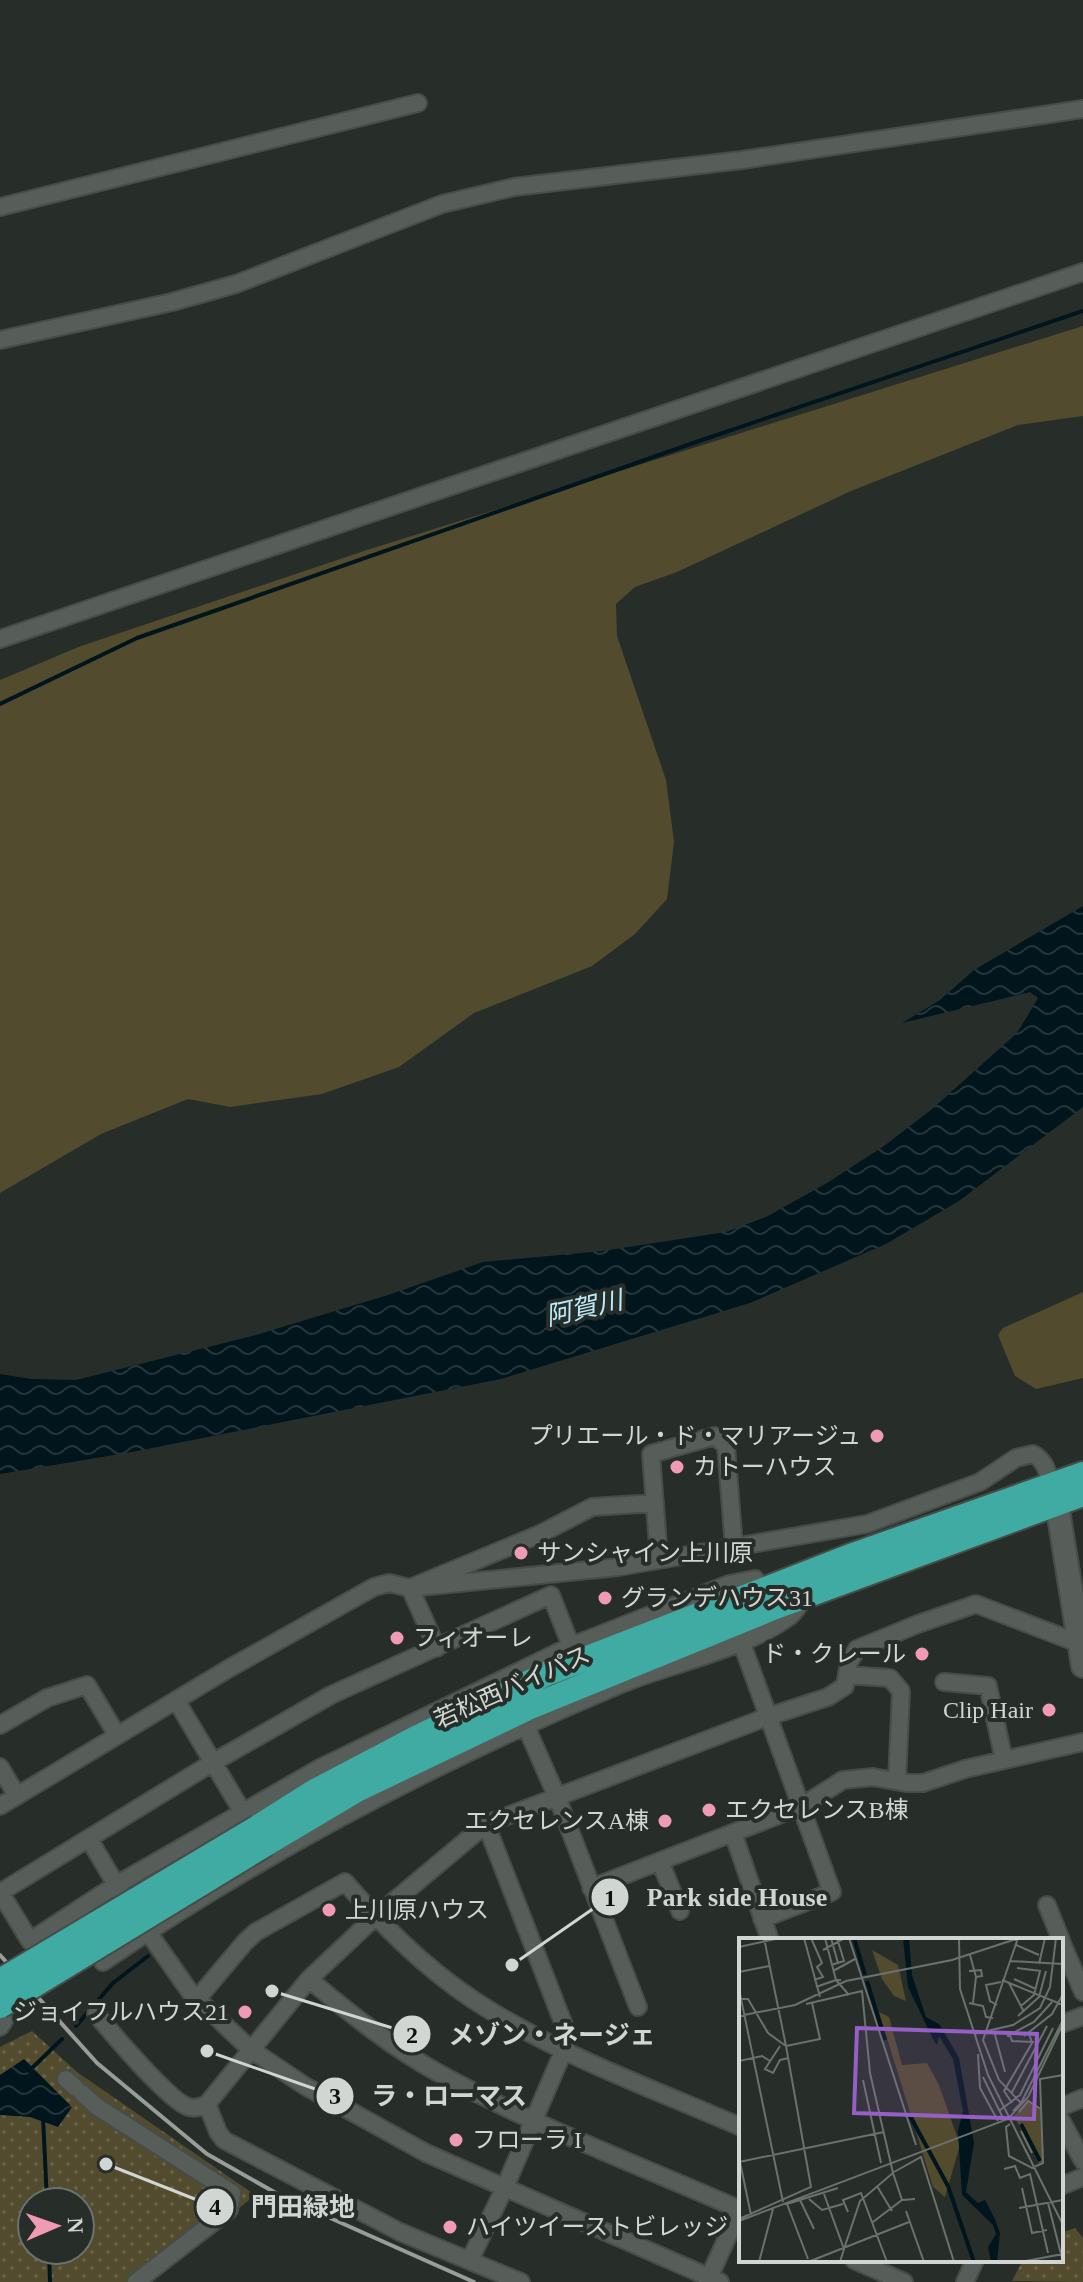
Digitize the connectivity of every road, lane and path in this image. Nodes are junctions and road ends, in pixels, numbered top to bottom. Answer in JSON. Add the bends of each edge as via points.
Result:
{"nodes":[{"id":1,"x":418,"y":103,"type":"dead end"},
{"id":2,"x":1083,"y":109,"type":"edge"},
{"id":3,"x":0,"y":207,"type":"edge"},
{"id":4,"x":1083,"y":272,"type":"edge"},
{"id":5,"x":0,"y":340,"type":"edge"},
{"id":6,"x":0,"y":639,"type":"edge"},
{"id":7,"x":1083,"y":1474,"type":"edge"},
{"id":8,"x":1083,"y":1494,"type":"edge"},
{"id":9,"x":1054,"y":1495,"type":"junction"},
{"id":10,"x":655,"y":1503,"type":"junction"},
{"id":11,"x":734,"y":1547,"type":"junction"},
{"id":12,"x":659,"y":1558,"type":"junction"},
{"id":13,"x":545,"y":1574,"type":"junction"},
{"id":14,"x":410,"y":1588,"type":"junction"},
{"id":15,"x":764,"y":1592,"type":"junction"},
{"id":16,"x":551,"y":1595,"type":"junction"},
{"id":17,"x":805,"y":1596,"type":"junction"},
{"id":18,"x":741,"y":1641,"type":"junction"},
{"id":19,"x":1081,"y":1644,"type":"edge"},
{"id":20,"x":571,"y":1646,"type":"junction"},
{"id":21,"x":437,"y":1648,"type":"junction"},
{"id":22,"x":1083,"y":1666,"type":"edge"},
{"id":23,"x":847,"y":1675,"type":"junction"},
{"id":24,"x":944,"y":1682,"type":"dead end"},
{"id":25,"x":176,"y":1700,"type":"junction"},
{"id":26,"x":767,"y":1717,"type":"junction"},
{"id":27,"x":0,"y":1725,"type":"edge"},
{"id":28,"x":528,"y":1731,"type":"dead end"},
{"id":29,"x":117,"y":1735,"type":"junction"},
{"id":30,"x":1083,"y":1742,"type":"edge"},
{"id":31,"x":1004,"y":1760,"type":"junction"},
{"id":32,"x":212,"y":1763,"type":"junction"},
{"id":33,"x":0,"y":1767,"type":"edge"},
{"id":34,"x":897,"y":1781,"type":"junction"},
{"id":35,"x":17,"y":1796,"type":"junction"},
{"id":36,"x":557,"y":1797,"type":"junction"},
{"id":37,"x":0,"y":1806,"type":"edge"},
{"id":38,"x":802,"y":1806,"type":"junction"},
{"id":39,"x":227,"y":1820,"type":"junction"},
{"id":40,"x":486,"y":1824,"type":"junction"},
{"id":41,"x":733,"y":1833,"type":"junction"},
{"id":42,"x":256,"y":1837,"type":"junction"},
{"id":43,"x":89,"y":1839,"type":"junction"},
{"id":44,"x":660,"y":1861,"type":"junction"},
{"id":45,"x":116,"y":1885,"type":"junction"},
{"id":46,"x":591,"y":1888,"type":"junction"},
{"id":47,"x":0,"y":1892,"type":"edge"},
{"id":48,"x":1047,"y":1905,"type":"dead end"},
{"id":49,"x":680,"y":1911,"type":"dead end"},
{"id":50,"x":375,"y":1917,"type":"junction"},
{"id":51,"x":762,"y":1919,"type":"junction"},
{"id":52,"x":148,"y":1933,"type":"junction"},
{"id":53,"x":769,"y":1938,"type":"edge"},
{"id":54,"x":1060,"y":1938,"type":"edge"},
{"id":55,"x":1063,"y":1946,"type":"edge"},
{"id":56,"x":103,"y":1962,"type":"dead end"},
{"id":57,"x":309,"y":1979,"type":"junction"},
{"id":58,"x":0,"y":1981,"type":"edge"},
{"id":59,"x":1083,"y":1992,"type":"edge"},
{"id":60,"x":197,"y":1999,"type":"junction"},
{"id":61,"x":638,"y":2007,"type":"dead end"},
{"id":62,"x":0,"y":2008,"type":"edge"},
{"id":63,"x":96,"y":2014,"type":"dead end"},
{"id":64,"x":1083,"y":2016,"type":"edge"},
{"id":65,"x":1063,"y":2023,"type":"edge"},
{"id":66,"x":0,"y":2027,"type":"edge"},
{"id":67,"x":250,"y":2049,"type":"junction"},
{"id":68,"x":565,"y":2050,"type":"junction"},
{"id":69,"x":74,"y":2086,"type":"dead end"},
{"id":70,"x":1083,"y":2098,"type":"edge"},
{"id":71,"x":207,"y":2104,"type":"junction"},
{"id":72,"x":1063,"y":2106,"type":"edge"},
{"id":73,"x":535,"y":2120,"type":"junction"},
{"id":74,"x":1063,"y":2124,"type":"edge"},
{"id":75,"x":739,"y":2126,"type":"edge"},
{"id":76,"x":1083,"y":2161,"type":"edge"},
{"id":77,"x":1083,"y":2177,"type":"edge"},
{"id":78,"x":1063,"y":2185,"type":"edge"},
{"id":79,"x":505,"y":2187,"type":"junction"},
{"id":80,"x":739,"y":2208,"type":"edge"},
{"id":81,"x":739,"y":2214,"type":"edge"},
{"id":82,"x":470,"y":2260,"type":"junction"},
{"id":83,"x":859,"y":2262,"type":"edge"},
{"id":84,"x":974,"y":2262,"type":"edge"},
{"id":85,"x":712,"y":2280,"type":"edge"},
{"id":86,"x":136,"y":2282,"type":"edge"},
{"id":87,"x":521,"y":2282,"type":"edge"},
{"id":88,"x":904,"y":2282,"type":"edge"},
{"id":89,"x":965,"y":2282,"type":"edge"}],
"edges":[{"from":1,"to":3,"type":"street"},
{"from":2,"to":5,"type":"street","via":[[742,160],[514,187],[442,204],[236,284]]},
{"from":4,"to":6,"type":"street"},
{"from":7,"to":9,"type":"highway","name":"若松西バイパス"},
{"from":8,"to":9,"type":"highway","name":"若松西バイパス"},
{"from":9,"to":11,"type":"street","via":[[1042,1459],[1033,1454],[980,1482],[867,1524]]},
{"from":9,"to":15,"type":"highway","name":"若松西バイパス","via":[[853,1555]]},
{"from":9,"to":17,"type":"highway","name":"若松西バイパス"},
{"from":9,"to":19,"type":"street"},
{"from":10,"to":11,"type":"street","via":[[651,1454],[715,1436],[726,1446]]},
{"from":10,"to":12,"type":"street"},
{"from":10,"to":14,"type":"street","via":[[592,1507]]},
{"from":11,"to":12,"type":"street"},
{"from":12,"to":13,"type":"street"},
{"from":13,"to":14,"type":"street"},
{"from":13,"to":16,"type":"street"},
{"from":14,"to":21,"type":"street"},
{"from":14,"to":25,"type":"street","via":[[389,1583],[374,1587]]},
{"from":15,"to":20,"type":"street","via":[[755,1579],[729,1584]]},
{"from":15,"to":42,"type":"highway","name":"若松西バイパス","via":[[546,1674],[328,1784]]},
{"from":16,"to":20,"type":"street"},
{"from":16,"to":21,"type":"street"},
{"from":17,"to":18,"type":"street","via":[[789,1617]]},
{"from":17,"to":42,"type":"highway","name":"若松西バイパス","via":[[528,1708]]},
{"from":18,"to":26,"type":"street"},
{"from":18,"to":42,"type":"street","via":[[514,1729],[333,1821]]},
{"from":19,"to":22,"type":"street"},
{"from":19,"to":23,"type":"street","via":[[976,1604],[857,1649]]},
{"from":20,"to":42,"type":"street","via":[[320,1768]]},
{"from":21,"to":32,"type":"street","via":[[331,1695]]},
{"from":23,"to":26,"type":"street","via":[[841,1690]]},
{"from":23,"to":34,"type":"street","via":[[890,1678],[901,1691]]},
{"from":24,"to":31,"type":"street","via":[[988,1686]]},
{"from":25,"to":29,"type":"street"},
{"from":25,"to":32,"type":"street"},
{"from":26,"to":36,"type":"street"},
{"from":26,"to":38,"type":"street"},
{"from":27,"to":29,"type":"street","via":[[47,1698],[87,1685]]},
{"from":28,"to":36,"type":"street"},
{"from":29,"to":35,"type":"street"},
{"from":30,"to":31,"type":"street"},
{"from":31,"to":34,"type":"street","via":[[923,1783]]},
{"from":32,"to":42,"type":"street"},
{"from":32,"to":43,"type":"street"},
{"from":33,"to":35,"type":"street"},
{"from":34,"to":38,"type":"street","via":[[843,1780]]},
{"from":35,"to":37,"type":"street"},
{"from":36,"to":40,"type":"street"},
{"from":36,"to":46,"type":"street"},
{"from":38,"to":41,"type":"street"},
{"from":38,"to":51,"type":"street","via":[[832,1892]]},
{"from":39,"to":42,"type":"street"},
{"from":39,"to":42,"type":"street"},
{"from":39,"to":45,"type":"street"},
{"from":40,"to":50,"type":"street"},
{"from":40,"to":68,"type":"street","via":[[569,2038]]},
{"from":41,"to":44,"type":"street"},
{"from":41,"to":51,"type":"street"},
{"from":42,"to":52,"type":"street"},
{"from":42,"to":58,"type":"highway","name":"若松西バイパス","bridge":true},
{"from":42,"to":62,"type":"highway","name":"若松西バイパス","bridge":true},
{"from":43,"to":45,"type":"street"},
{"from":43,"to":47,"type":"street"},
{"from":44,"to":46,"type":"street"},
{"from":44,"to":49,"type":"street"},
{"from":45,"to":47,"type":"street","via":[[30,1941]]},
{"from":45,"to":52,"type":"street"},
{"from":46,"to":61,"type":"street"},
{"from":48,"to":54,"type":"street"},
{"from":50,"to":57,"type":"street"},
{"from":50,"to":60,"type":"street","via":[[345,1882],[256,1932]]},
{"from":50,"to":68,"type":"street","via":[[443,1979]]},
{"from":51,"to":53,"type":"street"},
{"from":52,"to":56,"type":"street"},
{"from":52,"to":60,"type":"street"},
{"from":55,"to":59,"type":"street"},
{"from":57,"to":67,"type":"street"},
{"from":57,"to":73,"type":"street","via":[[408,2055]]},
{"from":60,"to":67,"type":"street"},
{"from":62,"to":66,"type":"street"},
{"from":63,"to":71,"type":"street","via":[[186,2107]]},
{"from":64,"to":65,"type":"street"},
{"from":67,"to":71,"type":"street"},
{"from":67,"to":79,"type":"street","via":[[390,2135]]},
{"from":68,"to":73,"type":"street"},
{"from":68,"to":75,"type":"street"},
{"from":69,"to":86,"type":"street","via":[[96,2106],[232,2193],[229,2210]]},
{"from":70,"to":72,"type":"street"},
{"from":71,"to":82,"type":"street","via":[[224,2140],[400,2232]]},
{"from":73,"to":79,"type":"street"},
{"from":73,"to":80,"type":"street"},
{"from":74,"to":76,"type":"street"},
{"from":77,"to":78,"type":"street"},
{"from":79,"to":82,"type":"street"},
{"from":79,"to":85,"type":"street"},
{"from":81,"to":85,"type":"street"},
{"from":82,"to":87,"type":"street"},
{"from":83,"to":88,"type":"street"},
{"from":84,"to":89,"type":"street"}]}
